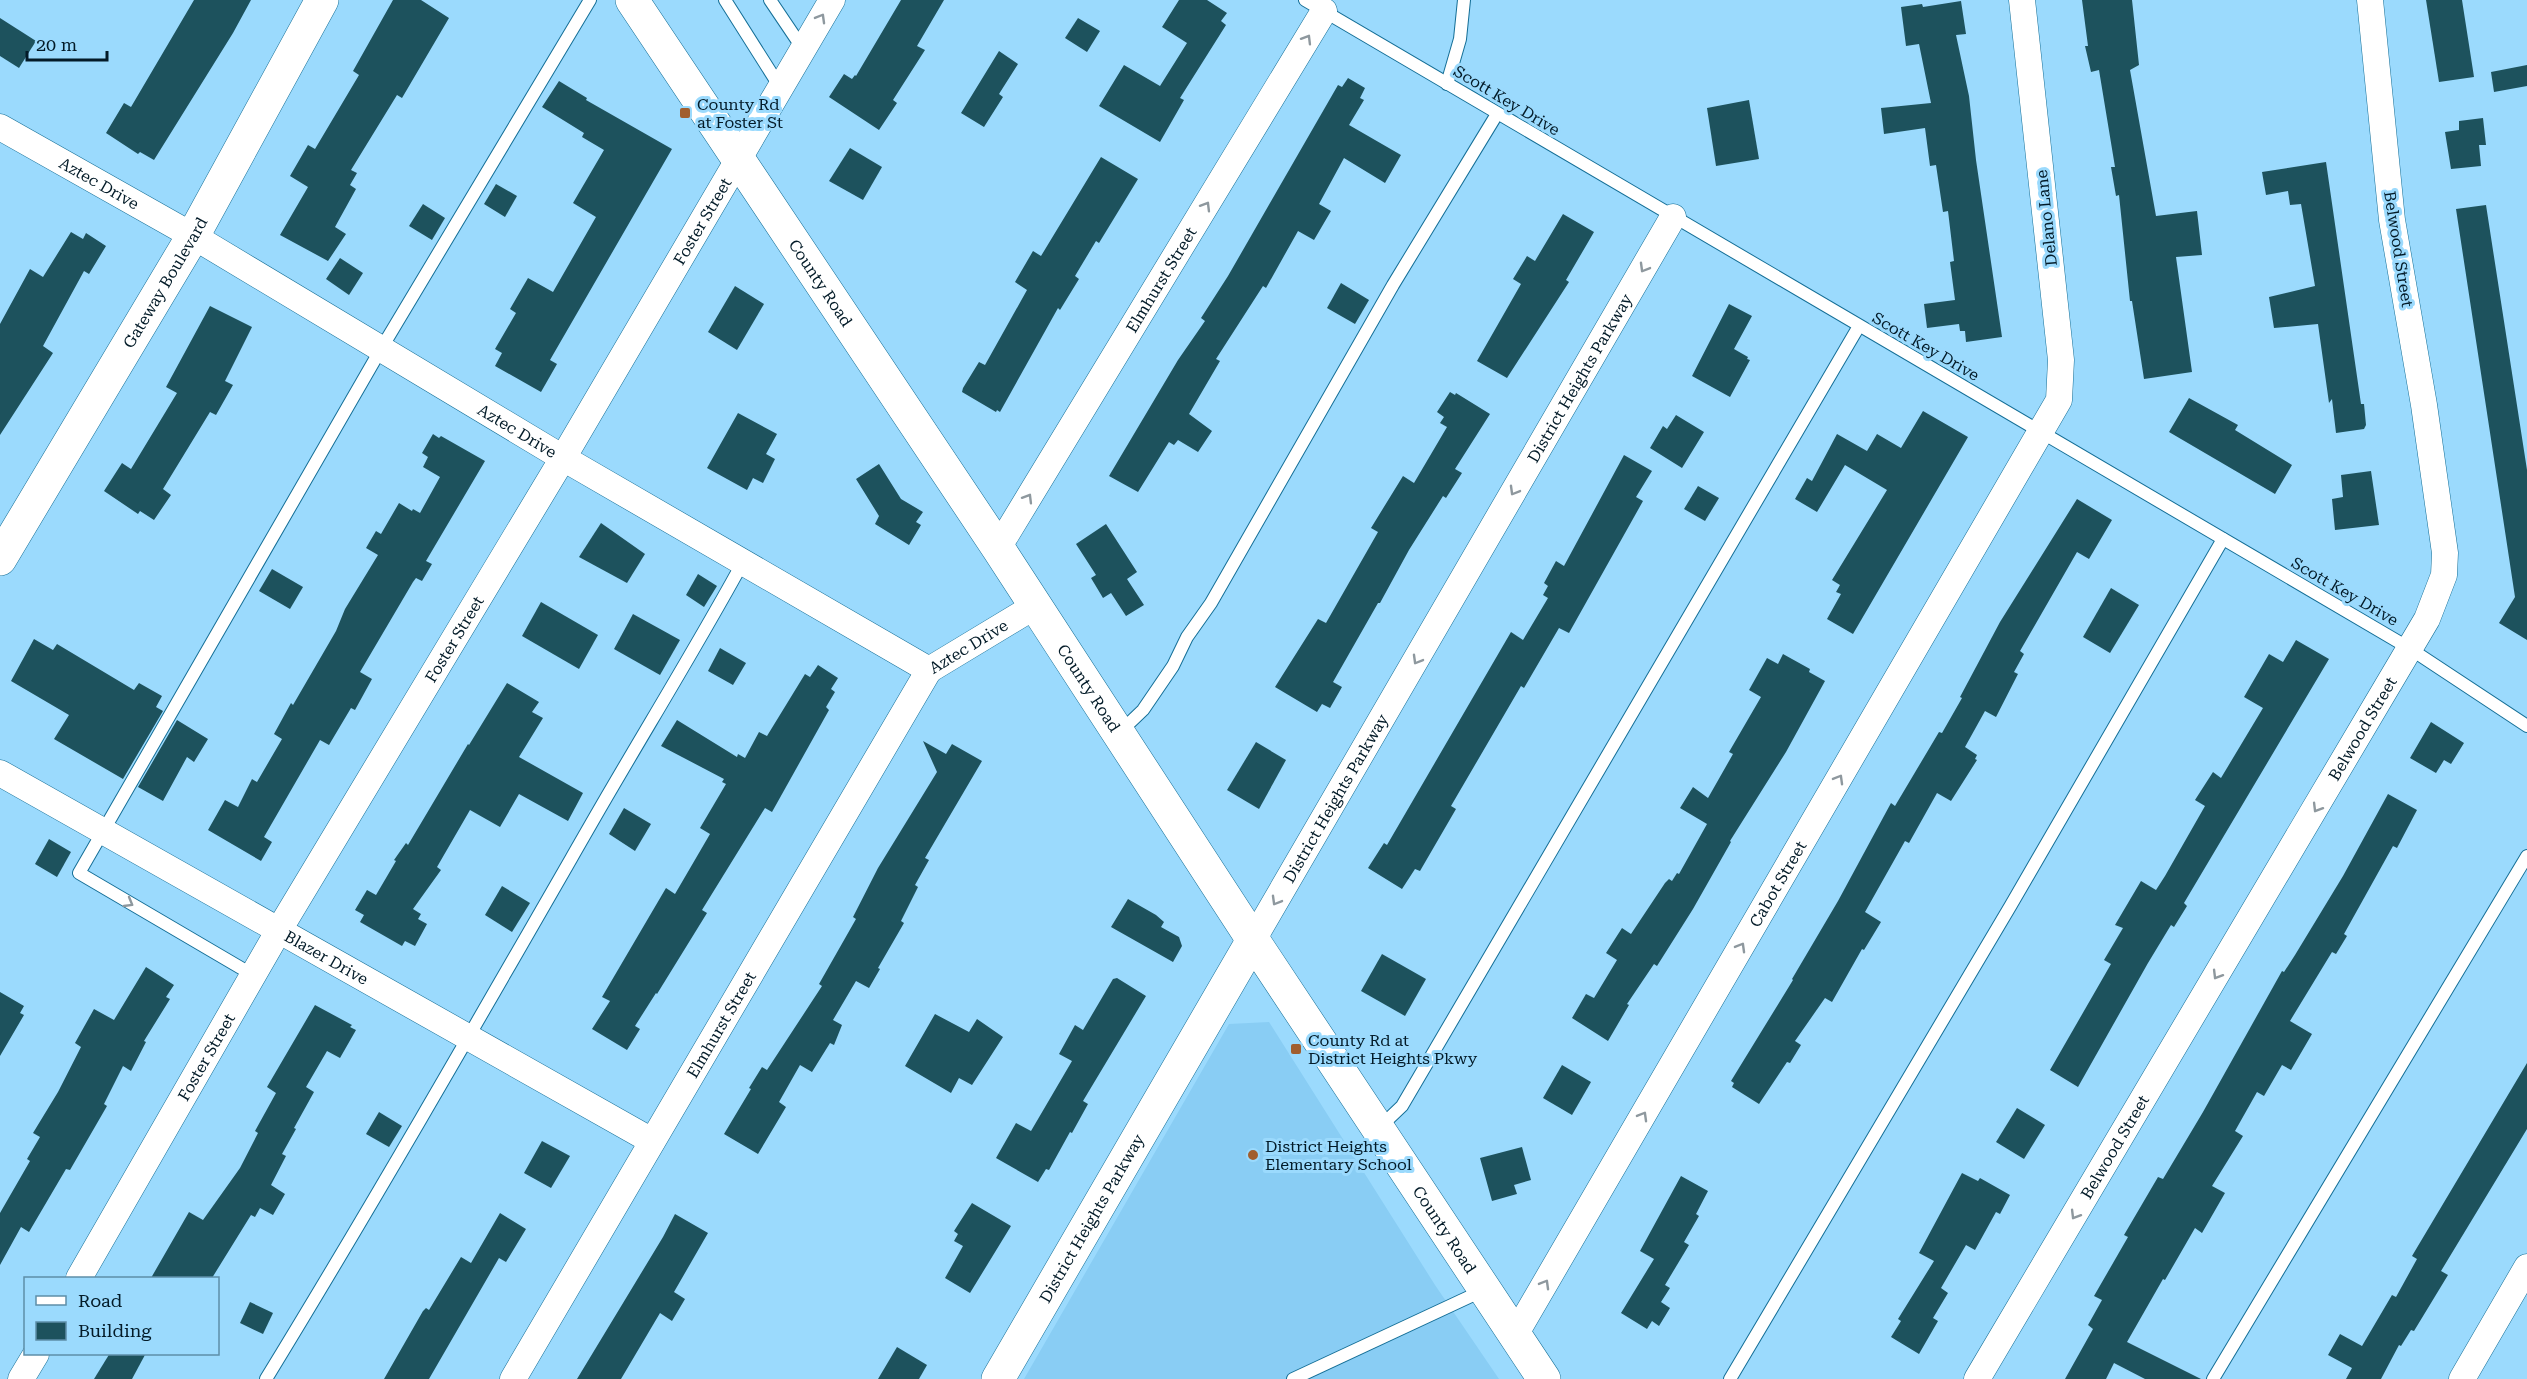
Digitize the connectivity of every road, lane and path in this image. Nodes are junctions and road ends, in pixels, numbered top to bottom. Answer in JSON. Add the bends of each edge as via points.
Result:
{"nodes":[{"id":1,"x":322,"y":0,"type":"edge"},
{"id":2,"x":590,"y":0,"type":"edge"},
{"id":3,"x":632,"y":0,"type":"edge"},
{"id":4,"x":725,"y":0,"type":"edge"},
{"id":5,"x":770,"y":0,"type":"edge"},
{"id":6,"x":832,"y":0,"type":"edge"},
{"id":7,"x":1464,"y":0,"type":"edge"},
{"id":8,"x":2022,"y":0,"type":"edge"},
{"id":9,"x":2370,"y":0,"type":"edge"},
{"id":10,"x":1314,"y":6,"type":"edge"},
{"id":11,"x":803,"y":49,"type":"junction"},
{"id":12,"x":1447,"y":84,"type":"junction"},
{"id":13,"x":780,"y":87,"type":"junction"},
{"id":14,"x":1497,"y":114,"type":"junction"},
{"id":15,"x":2,"y":132,"type":"edge"},
{"id":16,"x":739,"y":159,"type":"junction"},
{"id":17,"x":1673,"y":217,"type":"junction"},
{"id":18,"x":193,"y":236,"type":"junction"},
{"id":19,"x":1860,"y":326,"type":"junction"},
{"id":20,"x":381,"y":348,"type":"junction"},
{"id":21,"x":2041,"y":432,"type":"junction"},
{"id":22,"x":563,"y":458,"type":"junction"},
{"id":23,"x":2223,"y":539,"type":"junction"},
{"id":24,"x":998,"y":548,"type":"junction"},
{"id":25,"x":0,"y":559,"type":"edge"},
{"id":26,"x":743,"y":562,"type":"junction"},
{"id":27,"x":1035,"y":606,"type":"junction"},
{"id":28,"x":2409,"y":648,"type":"junction"},
{"id":29,"x":929,"y":670,"type":"junction"},
{"id":30,"x":2527,"y":726,"type":"edge"},
{"id":31,"x":1118,"y":734,"type":"junction"},
{"id":32,"x":0,"y":773,"type":"edge"},
{"id":33,"x":102,"y":831,"type":"junction"},
{"id":34,"x":2527,"y":856,"type":"edge"},
{"id":35,"x":279,"y":930,"type":"junction"},
{"id":36,"x":1253,"y":940,"type":"junction"},
{"id":37,"x":253,"y":975,"type":"junction"},
{"id":38,"x":470,"y":1038,"type":"junction"},
{"id":39,"x":1378,"y":1129,"type":"junction"},
{"id":40,"x":652,"y":1141,"type":"junction"},
{"id":41,"x":2527,"y":1267,"type":"edge"},
{"id":42,"x":80,"y":1277,"type":"edge"},
{"id":43,"x":1485,"y":1289,"type":"junction"},
{"id":44,"x":1515,"y":1335,"type":"junction"},
{"id":45,"x":35,"y":1355,"type":"edge"},
{"id":46,"x":1321,"y":1367,"type":"junction"},
{"id":47,"x":21,"y":1379,"type":"edge"},
{"id":48,"x":266,"y":1379,"type":"edge"},
{"id":49,"x":513,"y":1379,"type":"edge"},
{"id":50,"x":998,"y":1379,"type":"edge"},
{"id":51,"x":1293,"y":1379,"type":"edge"},
{"id":52,"x":1314,"y":1379,"type":"edge"},
{"id":53,"x":1544,"y":1379,"type":"edge"},
{"id":54,"x":1730,"y":1379,"type":"edge"},
{"id":55,"x":1977,"y":1379,"type":"edge"},
{"id":56,"x":2213,"y":1379,"type":"edge"},
{"id":57,"x":2462,"y":1379,"type":"edge"}],
"edges":[{"from":1,"to":18,"type":"street","name":"Gateway Boulevard"},
{"from":2,"to":20,"type":"lane"},
{"from":3,"to":16,"type":"street","name":"County Road"},
{"from":4,"to":13,"type":"lane"},
{"from":5,"to":11,"type":"lane"},
{"from":11,"to":6,"type":"street","name":"Foster Street","one_way":true},
{"from":7,"to":12,"type":"lane","via":[[1460,39]]},
{"from":8,"to":21,"type":"street","name":"Delano Lane","via":[[2061,360],[2059,400]]},
{"from":9,"to":28,"type":"street","name":"Belwood Street","via":[[2392,220],[2445,553],[2444,575],[2437,595]]},
{"from":10,"to":12,"type":"lane","name":"Scott Key Drive"},
{"from":24,"to":10,"type":"street","name":"Elmhurst Street","one_way":true},
{"from":11,"to":13,"type":"street","name":"Foster Street"},
{"from":12,"to":14,"type":"lane","name":"Scott Key Drive"},
{"from":13,"to":16,"type":"street","name":"Foster Street"},
{"from":14,"to":17,"type":"lane","name":"Scott Key Drive"},
{"from":14,"to":31,"type":"lane","via":[[1393,285],[1173,666],[1143,710]]},
{"from":15,"to":18,"type":"street","name":"Aztec Drive"},
{"from":16,"to":22,"type":"street","name":"Foster Street"},
{"from":16,"to":24,"type":"street","name":"County Road"},
{"from":17,"to":19,"type":"lane","name":"Scott Key Drive"},
{"from":17,"to":36,"type":"street","name":"District Heights Parkway","one_way":true},
{"from":18,"to":20,"type":"street","name":"Aztec Drive"},
{"from":18,"to":25,"type":"street","name":"Gateway Boulevard"},
{"from":19,"to":21,"type":"lane","name":"Scott Key Drive"},
{"from":19,"to":39,"type":"lane","via":[[1402,1106]]},
{"from":20,"to":22,"type":"street","name":"Aztec Drive"},
{"from":20,"to":33,"type":"lane"},
{"from":21,"to":23,"type":"lane","name":"Scott Key Drive"},
{"from":44,"to":21,"type":"street","name":"Cabot Street","one_way":true},
{"from":22,"to":26,"type":"street","name":"Aztec Drive"},
{"from":22,"to":35,"type":"street","name":"Foster Street"},
{"from":23,"to":28,"type":"lane","name":"Scott Key Drive"},
{"from":23,"to":54,"type":"lane"},
{"from":24,"to":27,"type":"street","name":"County Road"},
{"from":26,"to":29,"type":"street","name":"Aztec Drive"},
{"from":26,"to":38,"type":"lane"},
{"from":27,"to":29,"type":"street","name":"Aztec Drive"},
{"from":27,"to":31,"type":"street","name":"County Road"},
{"from":28,"to":30,"type":"lane","name":"Scott Key Drive"},
{"from":28,"to":55,"type":"street","name":"Belwood Street","one_way":true},
{"from":29,"to":40,"type":"street","name":"Elmhurst Street"},
{"from":31,"to":36,"type":"street","name":"County Road"},
{"from":32,"to":33,"type":"street","name":"Blazer Drive"},
{"from":33,"to":35,"type":"street","name":"Blazer Drive"},
{"from":33,"to":37,"type":"lane","one_way":true,"via":[[79,873]]},
{"from":34,"to":56,"type":"lane"},
{"from":35,"to":37,"type":"street","name":"Foster Street"},
{"from":35,"to":38,"type":"street","name":"Blazer Drive"},
{"from":36,"to":39,"type":"street","name":"County Road"},
{"from":36,"to":50,"type":"street","name":"District Heights Parkway"},
{"from":37,"to":42,"type":"street","name":"Foster Street"},
{"from":38,"to":40,"type":"street","name":"Blazer Drive"},
{"from":38,"to":48,"type":"lane"},
{"from":39,"to":43,"type":"street","name":"County Road"},
{"from":40,"to":49,"type":"street","name":"Elmhurst Street"},
{"from":41,"to":57,"type":"street"},
{"from":43,"to":44,"type":"street","name":"County Road"},
{"from":43,"to":46,"type":"lane"},
{"from":44,"to":53,"type":"street","name":"County Road"},
{"from":45,"to":47,"type":"street"},
{"from":46,"to":51,"type":"lane"},
{"from":46,"to":52,"type":"lane"}]}
